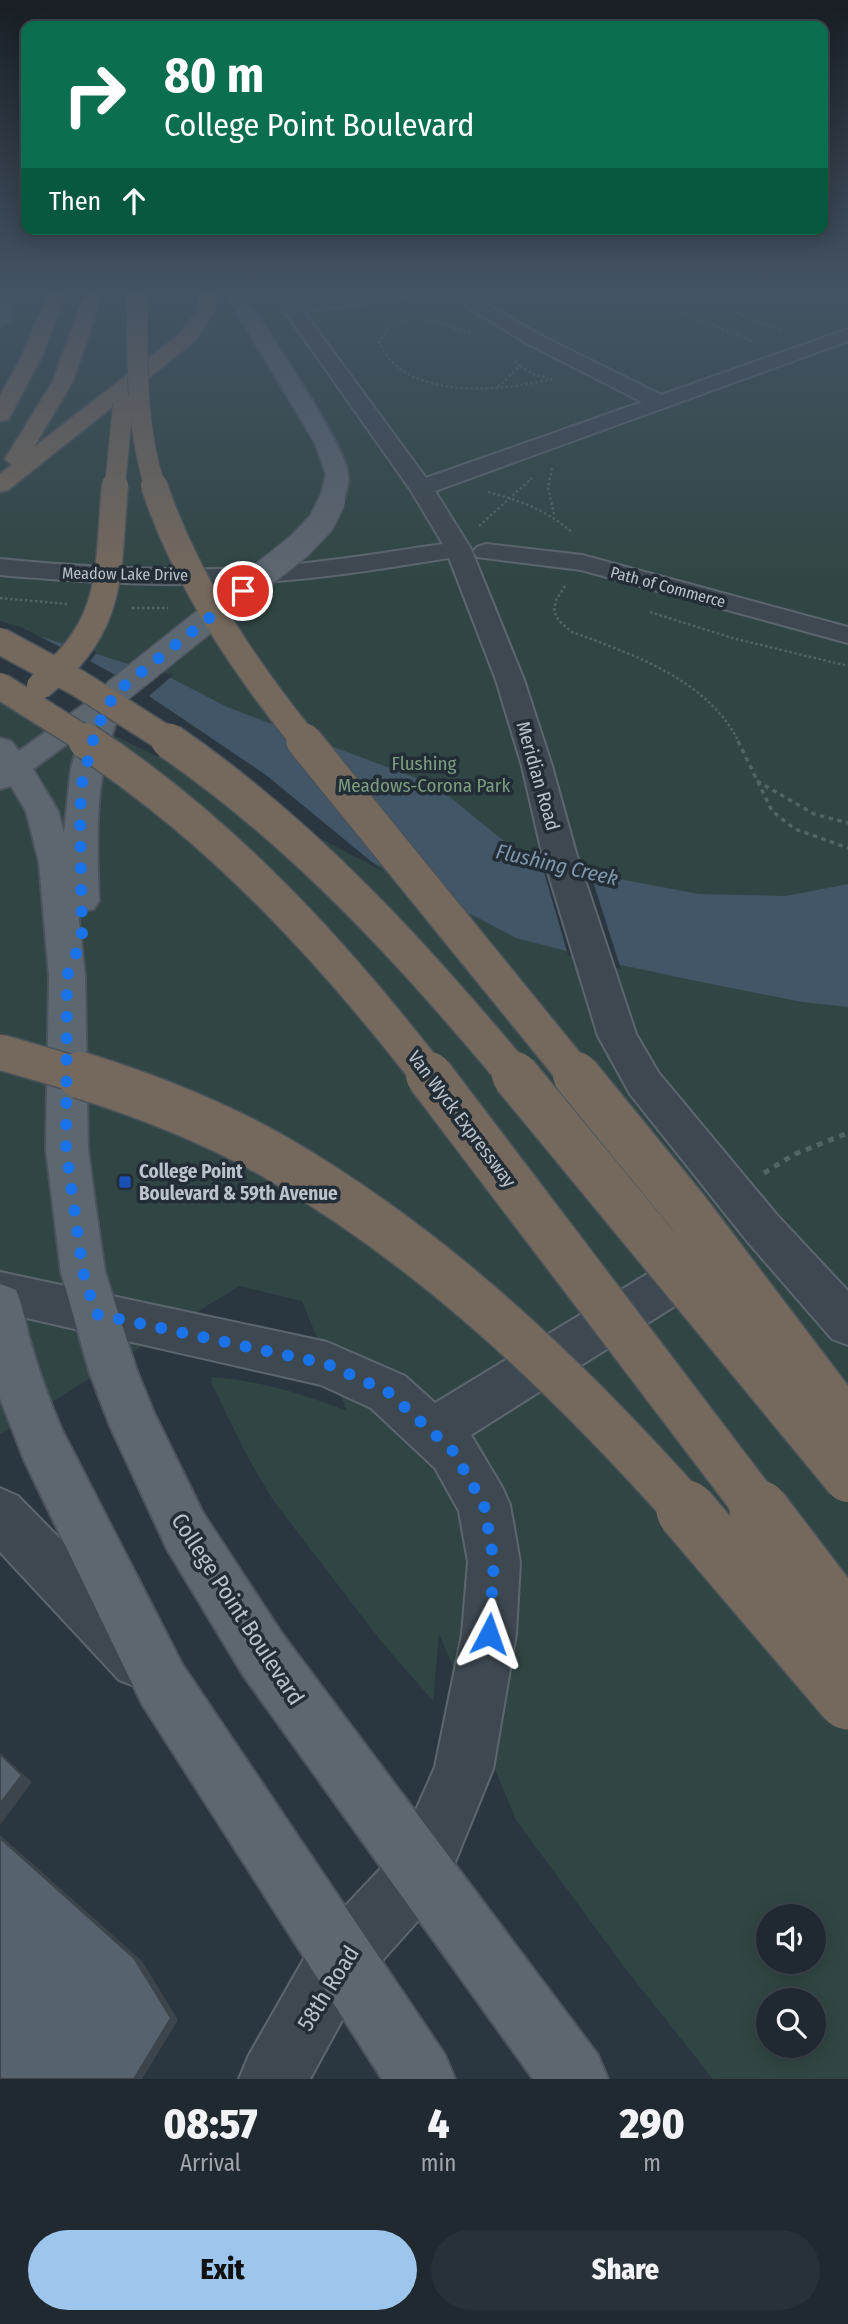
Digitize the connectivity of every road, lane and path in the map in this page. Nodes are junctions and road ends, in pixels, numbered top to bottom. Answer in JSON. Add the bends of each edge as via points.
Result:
{"nodes":[{"id":1,"x":16,"y":386,"type":"edge"},
{"id":2,"x":60,"y":386,"type":"edge"},
{"id":3,"x":124,"y":386,"type":"edge"},
{"id":4,"x":125,"y":386,"type":"edge"},
{"id":5,"x":139,"y":386,"type":"edge"},
{"id":6,"x":291,"y":386,"type":"edge"},
{"id":7,"x":348,"y":386,"type":"edge"},
{"id":8,"x":452,"y":386,"type":"edge"},
{"id":9,"x":508,"y":386,"type":"edge"},
{"id":10,"x":626,"y":386,"type":"edge"},
{"id":11,"x":708,"y":386,"type":"edge"},
{"id":12,"x":498,"y":387,"type":"joint"},
{"id":13,"x":660,"y":403,"type":"junction"},
{"id":14,"x":0,"y":415,"type":"edge"},
{"id":15,"x":534,"y":447,"type":"junction"},
{"id":16,"x":0,"y":483,"type":"edge"},
{"id":17,"x":422,"y":488,"type":"junction"},
{"id":18,"x":483,"y":491,"type":"dead end"},
{"id":19,"x":554,"y":515,"type":"junction"},
{"id":20,"x":472,"y":551,"type":"junction"},
{"id":21,"x":582,"y":563,"type":"junction"},
{"id":22,"x":0,"y":567,"type":"edge"},
{"id":23,"x":848,"y":635,"type":"edge"},
{"id":24,"x":0,"y":641,"type":"edge"},
{"id":25,"x":0,"y":686,"type":"edge"},
{"id":26,"x":0,"y":712,"type":"edge"},
{"id":27,"x":89,"y":725,"type":"junction"},
{"id":28,"x":6,"y":765,"type":"edge"},
{"id":29,"x":756,"y":781,"type":"junction"},
{"id":30,"x":848,"y":823,"type":"edge"},
{"id":31,"x":848,"y":849,"type":"edge"},
{"id":32,"x":67,"y":976,"type":"junction"},
{"id":33,"x":0,"y":1052,"type":"edge"},
{"id":34,"x":848,"y":1133,"type":"edge"},
{"id":35,"x":760,"y":1175,"type":"dead end"},
{"id":36,"x":762,"y":1228,"type":"junction"},
{"id":37,"x":0,"y":1292,"type":"edge"},
{"id":38,"x":0,"y":1305,"type":"edge"},
{"id":39,"x":96,"y":1314,"type":"junction"},
{"id":40,"x":848,"y":1324,"type":"edge"},
{"id":41,"x":848,"y":1424,"type":"edge"},
{"id":42,"x":434,"y":1431,"type":"junction"},
{"id":43,"x":848,"y":1479,"type":"edge"},
{"id":44,"x":0,"y":1514,"type":"edge"},
{"id":45,"x":848,"y":1627,"type":"edge"},
{"id":46,"x":162,"y":1684,"type":"junction"},
{"id":47,"x":848,"y":1700,"type":"edge"},
{"id":48,"x":420,"y":1872,"type":"junction"},
{"id":49,"x":340,"y":1959,"type":"junction"},
{"id":50,"x":273,"y":2079,"type":"edge"},
{"id":51,"x":421,"y":2079,"type":"edge"},
{"id":52,"x":574,"y":2079,"type":"edge"}],
"edges":[{"from":1,"to":14,"type":"highway"},
{"from":2,"to":16,"type":"highway"},
{"from":3,"to":26,"type":"highway","bridge":true,"via":[[101,614],[83,645],[58,673]]},
{"from":4,"to":16,"type":"highway"},
{"from":5,"to":41,"type":"highway","bridge":true,"via":[[148,466],[167,527],[216,619],[292,726],[687,1211]]},
{"from":6,"to":27,"type":"main road","bridge":true,"via":[[326,443],[337,474],[332,501],[321,523],[293,551],[115,693]]},
{"from":7,"to":17,"type":"street","name":"Meridian Road"},
{"from":8,"to":12,"type":"path"},
{"from":9,"to":12,"type":"path"},
{"from":10,"to":13,"type":"street"},
{"from":11,"to":13,"type":"street"},
{"from":13,"to":15,"type":"street"},
{"from":15,"to":17,"type":"street"},
{"from":15,"to":19,"type":"path","via":[[555,458],[548,488]]},
{"from":17,"to":20,"type":"street","name":"Meridian Road"},
{"from":18,"to":19,"type":"path"},
{"from":19,"to":21,"type":"path","via":[[579,539]]},
{"from":20,"to":21,"type":"street","name":"Path of Commerce"},
{"from":20,"to":22,"type":"street","name":"Meadow Lake Drive","via":[[314,570],[211,575],[86,576]]},
{"from":20,"to":36,"type":"street","name":"Meridian Road","via":[[617,1036],[644,1083]]},
{"from":21,"to":23,"type":"street","name":"Path of Commerce"},
{"from":21,"to":29,"type":"path","via":[[555,600],[555,618],[572,632],[651,661],[703,697],[733,731]]},
{"from":24,"to":43,"type":"highway","bridge":true,"via":[[100,697],[194,759],[293,837],[354,894],[485,1038]]},
{"from":25,"to":45,"type":"highway","name":"Van Wyck Expressway","bridge":true,"via":[[181,811],[241,862],[330,953],[423,1067]]},
{"from":27,"to":28,"type":"main road"},
{"from":27,"to":32,"type":"main road","via":[[80,802],[82,939]]},
{"from":28,"to":32,"type":"main road","name":"College Point Boulevard","via":[[42,811],[56,862]]},
{"from":29,"to":30,"type":"path","via":[[814,814]]},
{"from":29,"to":31,"type":"path","via":[[772,811],[795,829]]},
{"from":32,"to":39,"type":"main road","name":"College Point Boulevard","via":[[66,1149],[83,1272]]},
{"from":33,"to":47,"type":"highway","bridge":true,"via":[[135,1093],[228,1133],[321,1184],[412,1247],[505,1322],[601,1416]]},
{"from":34,"to":35,"type":"path","via":[[795,1154]]},
{"from":36,"to":40,"type":"street","name":"Meridian Road"},
{"from":36,"to":42,"type":"street"},
{"from":37,"to":39,"type":"street","name":"58th Road"},
{"from":38,"to":46,"type":"main road","via":[[23,1395],[43,1445]]},
{"from":39,"to":42,"type":"street","name":"58th Road","via":[[327,1364],[388,1392]]},
{"from":39,"to":48,"type":"main road","name":"College Point Boulevard","via":[[135,1426],[185,1531],[264,1655]]},
{"from":42,"to":48,"type":"street","name":"58th Road","via":[[453,1451],[484,1505],[494,1562],[489,1634],[464,1769]]},
{"from":44,"to":46,"type":"street"},
{"from":46,"to":49,"type":"main road"},
{"from":48,"to":49,"type":"street","name":"58th Road"},
{"from":48,"to":52,"type":"main road","name":"College Point Boulevard"},
{"from":49,"to":50,"type":"street","name":"58th Road"},
{"from":49,"to":51,"type":"main road"}]}
